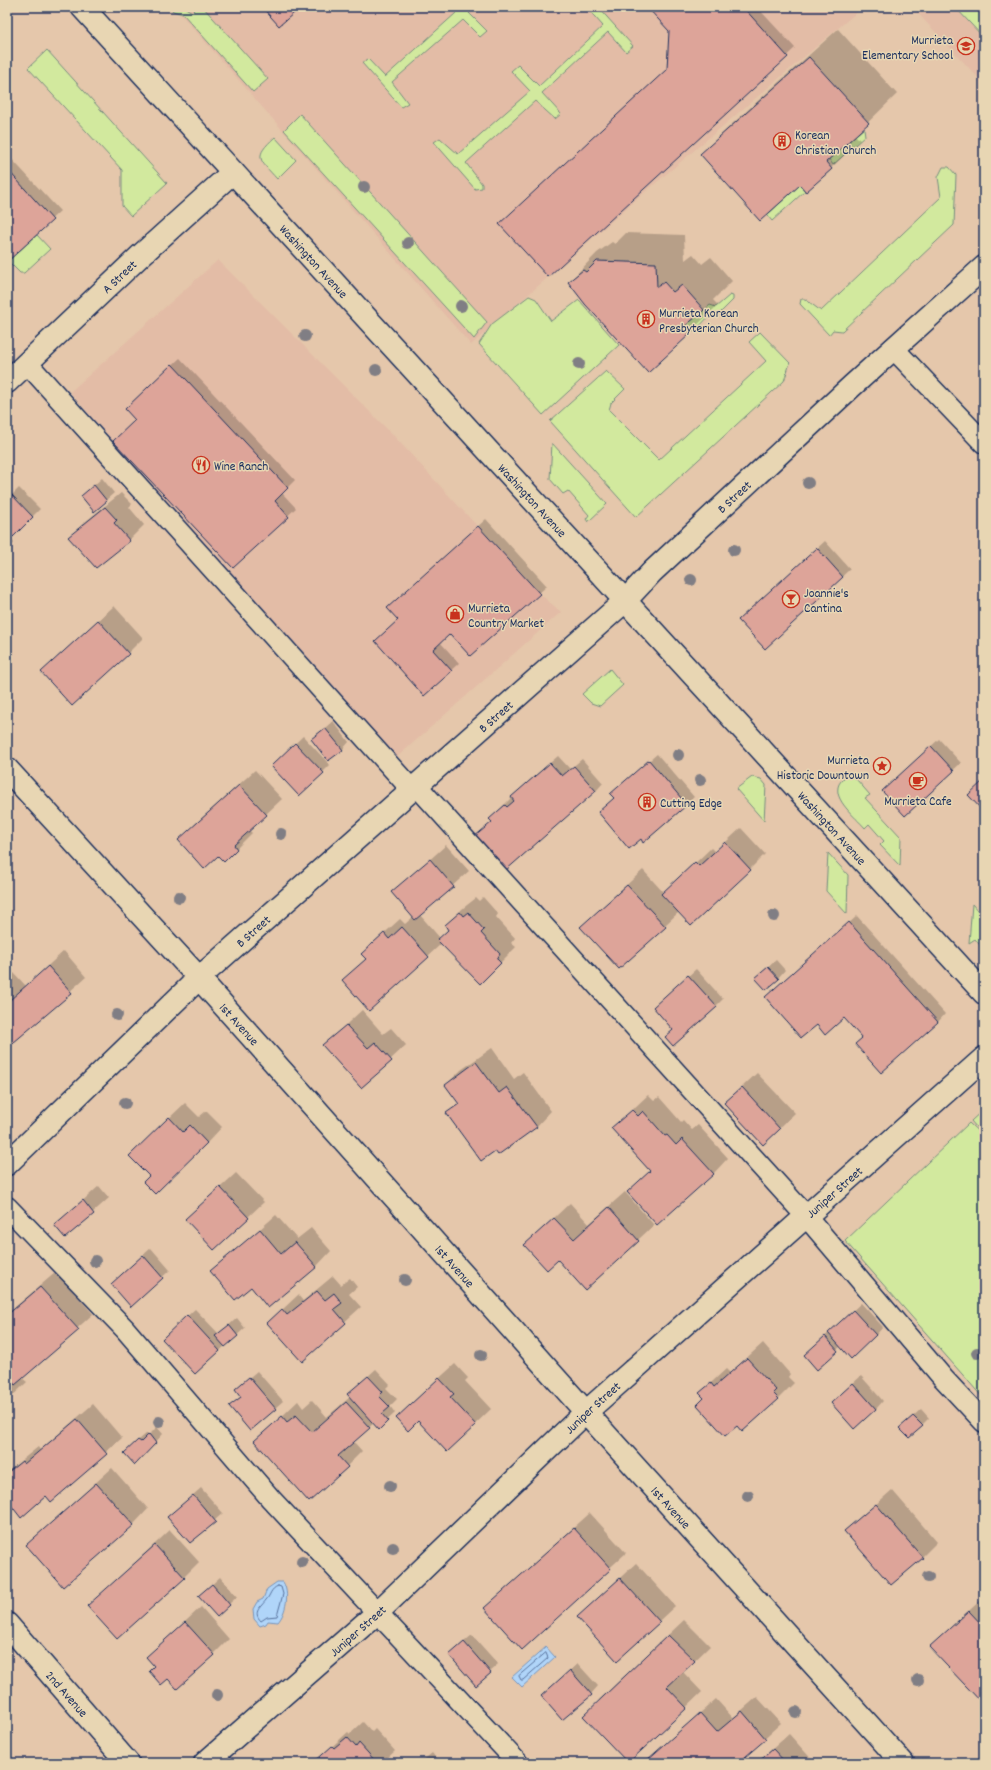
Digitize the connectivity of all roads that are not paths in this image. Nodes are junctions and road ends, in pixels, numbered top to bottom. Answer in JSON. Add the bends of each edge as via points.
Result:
{"nodes":[{"id":1,"x":82,"y":7,"type":"edge"},
{"id":2,"x":233,"y":172,"type":"junction"},
{"id":3,"x":984,"y":267,"type":"edge"},
{"id":4,"x":893,"y":348,"type":"junction"},
{"id":5,"x":27,"y":363,"type":"junction"},
{"id":6,"x":7,"y":382,"type":"edge"},
{"id":7,"x":984,"y":443,"type":"edge"},
{"id":8,"x":625,"y":601,"type":"junction"},
{"id":9,"x":7,"y":769,"type":"edge"},
{"id":10,"x":415,"y":788,"type":"junction"},
{"id":11,"x":199,"y":978,"type":"junction"},
{"id":12,"x":984,"y":993,"type":"edge"},
{"id":13,"x":984,"y":1058,"type":"edge"},
{"id":14,"x":7,"y":1164,"type":"edge"},
{"id":15,"x":7,"y":1207,"type":"edge"},
{"id":16,"x":806,"y":1216,"type":"junction"},
{"id":17,"x":586,"y":1412,"type":"junction"},
{"id":18,"x":984,"y":1422,"type":"edge"},
{"id":19,"x":377,"y":1613,"type":"junction"},
{"id":20,"x":7,"y":1624,"type":"edge"},
{"id":21,"x":128,"y":1763,"type":"edge"},
{"id":22,"x":205,"y":1763,"type":"edge"},
{"id":23,"x":518,"y":1763,"type":"edge"},
{"id":24,"x":903,"y":1763,"type":"edge"}],
"edges":[{"from":1,"to":2,"type":"street","name":"Washington Avenue"},
{"from":2,"to":5,"type":"street","name":"A Street"},
{"from":2,"to":8,"type":"street","name":"Washington Avenue"},
{"from":3,"to":4,"type":"street","name":"B Street"},
{"from":4,"to":7,"type":"lane"},
{"from":4,"to":8,"type":"street","name":"B Street","via":[[652,572]]},
{"from":5,"to":6,"type":"street","name":"A Street"},
{"from":5,"to":10,"type":"lane"},
{"from":8,"to":10,"type":"street","name":"B Street"},
{"from":8,"to":12,"type":"street","name":"Washington Avenue"},
{"from":9,"to":11,"type":"street","name":"1st Avenue"},
{"from":10,"to":11,"type":"street","name":"B Street"},
{"from":10,"to":16,"type":"lane"},
{"from":11,"to":14,"type":"street","name":"B Street"},
{"from":11,"to":17,"type":"street","name":"1st Avenue"},
{"from":13,"to":16,"type":"street","name":"Juniper Street"},
{"from":15,"to":19,"type":"lane","via":[[125,1329],[271,1500]]},
{"from":16,"to":17,"type":"street","name":"Juniper Street"},
{"from":16,"to":18,"type":"lane","via":[[943,1378]]},
{"from":17,"to":19,"type":"street","name":"Juniper Street"},
{"from":17,"to":24,"type":"street","name":"1st Avenue"},
{"from":19,"to":22,"type":"street","name":"Juniper Street"},
{"from":19,"to":23,"type":"lane"},
{"from":20,"to":21,"type":"street","name":"2nd Avenue"}]}
